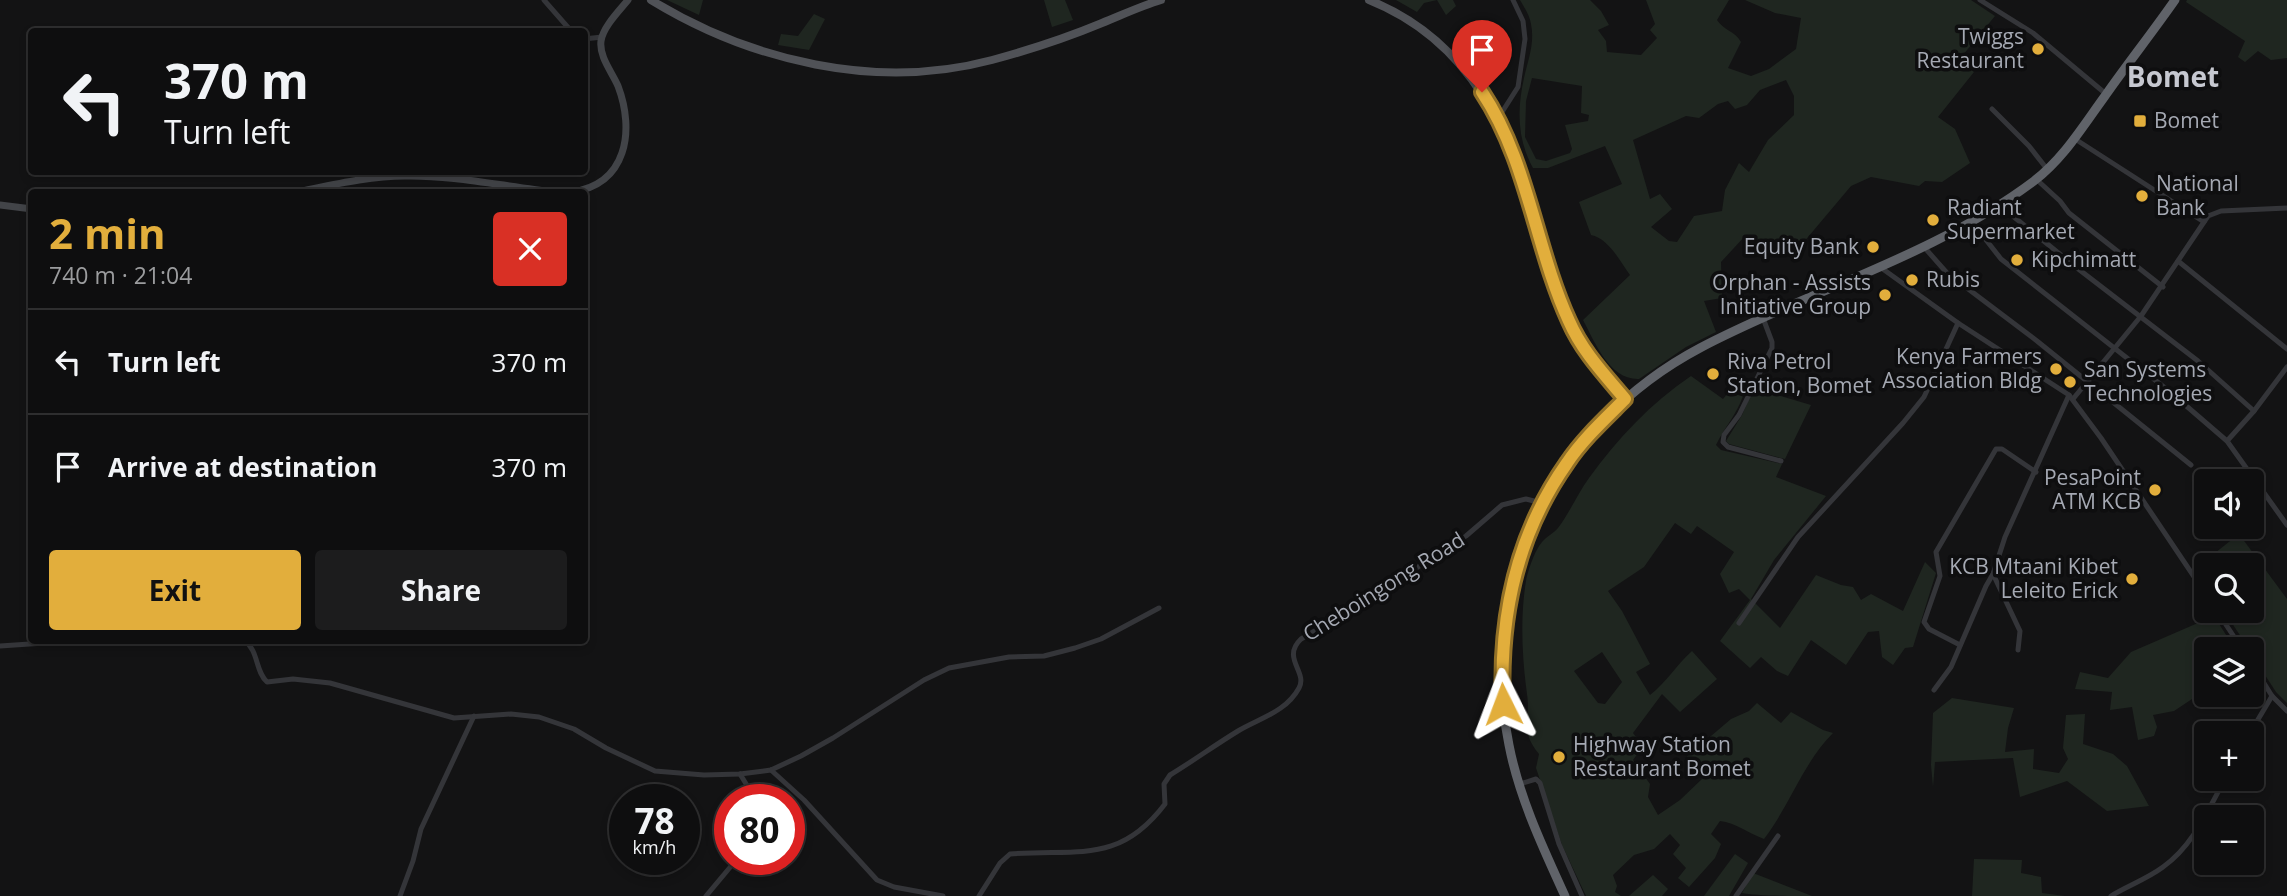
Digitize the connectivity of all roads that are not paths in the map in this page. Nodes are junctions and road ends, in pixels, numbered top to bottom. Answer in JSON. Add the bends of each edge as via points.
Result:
{"nodes":[{"id":1,"x":544,"y":0,"type":"edge"},
{"id":2,"x":628,"y":0,"type":"edge"},
{"id":3,"x":651,"y":0,"type":"edge"},
{"id":4,"x":1161,"y":0,"type":"edge"},
{"id":5,"x":1369,"y":0,"type":"edge"},
{"id":6,"x":1513,"y":0,"type":"edge"},
{"id":7,"x":1980,"y":0,"type":"edge"},
{"id":8,"x":2175,"y":0,"type":"edge"},
{"id":9,"x":568,"y":28,"type":"edge"},
{"id":10,"x":601,"y":37,"type":"junction"},
{"id":11,"x":588,"y":39,"type":"edge"},
{"id":12,"x":2106,"y":94,"type":"junction"},
{"id":13,"x":1992,"y":109,"type":"dead end"},
{"id":14,"x":1497,"y":120,"type":"junction"},
{"id":15,"x":2075,"y":139,"type":"junction"},
{"id":16,"x":2047,"y":169,"type":"junction"},
{"id":17,"x":2036,"y":179,"type":"junction"},
{"id":18,"x":317,"y":189,"type":"edge"},
{"id":19,"x":524,"y":189,"type":"edge"},
{"id":20,"x":587,"y":189,"type":"edge"},
{"id":21,"x":1998,"y":204,"type":"junction"},
{"id":22,"x":0,"y":205,"type":"edge"},
{"id":23,"x":28,"y":208,"type":"edge"},
{"id":24,"x":2287,"y":208,"type":"edge"},
{"id":25,"x":1972,"y":222,"type":"junction"},
{"id":26,"x":2203,"y":222,"type":"junction"},
{"id":27,"x":1924,"y":247,"type":"junction"},
{"id":28,"x":2178,"y":261,"type":"junction"},
{"id":29,"x":1880,"y":267,"type":"junction"},
{"id":30,"x":2163,"y":286,"type":"junction"},
{"id":31,"x":2141,"y":316,"type":"junction"},
{"id":32,"x":1763,"y":318,"type":"junction"},
{"id":33,"x":1958,"y":323,"type":"junction"},
{"id":34,"x":2287,"y":349,"type":"edge"},
{"id":35,"x":2115,"y":350,"type":"junction"},
{"id":36,"x":2287,"y":367,"type":"edge"},
{"id":37,"x":2087,"y":382,"type":"junction"},
{"id":38,"x":2071,"y":397,"type":"junction"},
{"id":39,"x":1625,"y":399,"type":"junction"},
{"id":40,"x":2254,"y":411,"type":"junction"},
{"id":41,"x":2227,"y":441,"type":"junction"},
{"id":42,"x":1781,"y":460,"type":"dead end"},
{"id":43,"x":2191,"y":466,"type":"dead end"},
{"id":44,"x":2036,"y":472,"type":"junction"},
{"id":45,"x":1542,"y":503,"type":"junction"},
{"id":46,"x":2287,"y":525,"type":"edge"},
{"id":47,"x":1993,"y":574,"type":"junction"},
{"id":48,"x":2194,"y":577,"type":"edge"},
{"id":49,"x":1159,"y":608,"type":"dead end"},
{"id":50,"x":1739,"y":623,"type":"dead end"},
{"id":51,"x":30,"y":644,"type":"edge"},
{"id":52,"x":248,"y":644,"type":"edge"},
{"id":53,"x":1960,"y":645,"type":"junction"},
{"id":54,"x":0,"y":646,"type":"edge"},
{"id":55,"x":2018,"y":650,"type":"dead end"},
{"id":56,"x":2264,"y":683,"type":"edge"},
{"id":57,"x":1934,"y":690,"type":"dead end"},
{"id":58,"x":2272,"y":696,"type":"junction"},
{"id":59,"x":2287,"y":711,"type":"edge"},
{"id":60,"x":474,"y":716,"type":"junction"},
{"id":61,"x":2257,"y":721,"type":"edge"},
{"id":62,"x":771,"y":770,"type":"junction"},
{"id":63,"x":740,"y":774,"type":"junction"},
{"id":64,"x":746,"y":784,"type":"edge"},
{"id":65,"x":1520,"y":784,"type":"junction"},
{"id":66,"x":2218,"y":791,"type":"edge"},
{"id":67,"x":1553,"y":825,"type":"junction"},
{"id":68,"x":1537,"y":833,"type":"junction"},
{"id":69,"x":1778,"y":836,"type":"dead end"},
{"id":70,"x":724,"y":875,"type":"edge"},
{"id":71,"x":400,"y":896,"type":"edge"},
{"id":72,"x":706,"y":896,"type":"edge"},
{"id":73,"x":943,"y":896,"type":"edge"},
{"id":74,"x":979,"y":896,"type":"edge"},
{"id":75,"x":1565,"y":896,"type":"edge"},
{"id":76,"x":1582,"y":896,"type":"edge"},
{"id":77,"x":1736,"y":896,"type":"edge"},
{"id":78,"x":2111,"y":896,"type":"edge"}],
"edges":[{"from":1,"to":9,"type":"street"},
{"from":2,"to":10,"type":"street"},
{"from":3,"to":4,"type":"main road","via":[[700,28],[795,61],[899,71],[988,61],[1044,45]]},
{"from":5,"to":14,"type":"main road","via":[[1410,19],[1446,49],[1482,92]]},
{"from":6,"to":14,"type":"street","via":[[1525,39],[1518,86]]},
{"from":7,"to":12,"type":"street","via":[[2033,33]]},
{"from":8,"to":12,"type":"highway"},
{"from":10,"to":11,"type":"street"},
{"from":10,"to":20,"type":"street","via":[[603,55],[624,106],[625,142],[618,163]]},
{"from":12,"to":15,"type":"highway"},
{"from":13,"to":16,"type":"street"},
{"from":14,"to":39,"type":"main road","via":[[1514,157],[1569,322],[1593,361]]},
{"from":15,"to":16,"type":"highway"},
{"from":15,"to":26,"type":"street"},
{"from":16,"to":17,"type":"highway"},
{"from":17,"to":21,"type":"highway"},
{"from":17,"to":30,"type":"street","via":[[2069,213]]},
{"from":18,"to":19,"type":"street","via":[[402,176]]},
{"from":21,"to":25,"type":"highway"},
{"from":21,"to":31,"type":"street"},
{"from":22,"to":23,"type":"street"},
{"from":24,"to":26,"type":"street","via":[[2216,211]]},
{"from":25,"to":27,"type":"highway"},
{"from":25,"to":35,"type":"street","via":[[2001,259]]},
{"from":26,"to":28,"type":"street"},
{"from":27,"to":29,"type":"highway"},
{"from":27,"to":37,"type":"street","via":[[1947,273]]},
{"from":28,"to":30,"type":"street"},
{"from":28,"to":34,"type":"street"},
{"from":29,"to":32,"type":"highway"},
{"from":29,"to":33,"type":"street"},
{"from":30,"to":31,"type":"street"},
{"from":31,"to":35,"type":"street"},
{"from":31,"to":40,"type":"street"},
{"from":32,"to":39,"type":"highway","via":[[1690,354]]},
{"from":32,"to":42,"type":"street","via":[[1772,348],[1723,442]]},
{"from":33,"to":38,"type":"street"},
{"from":33,"to":50,"type":"street","via":[[1924,397],[1798,537]]},
{"from":35,"to":37,"type":"street"},
{"from":35,"to":41,"type":"street"},
{"from":36,"to":40,"type":"street"},
{"from":37,"to":38,"type":"street"},
{"from":37,"to":43,"type":"street"},
{"from":38,"to":44,"type":"street"},
{"from":38,"to":48,"type":"street"},
{"from":39,"to":45,"type":"highway","via":[[1568,461]]},
{"from":40,"to":41,"type":"street"},
{"from":41,"to":46,"type":"street"},
{"from":44,"to":47,"type":"street"},
{"from":44,"to":53,"type":"street","via":[[1996,449],[1936,552],[1940,576],[1924,622]]},
{"from":45,"to":65,"type":"highway","via":[[1513,581],[1501,664],[1505,722]]},
{"from":45,"to":74,"type":"street","name":"Cheboingong Road","via":[[1526,499],[1502,505],[1466,536],[1301,639],[1293,653],[1301,677],[1299,689],[1275,713],[1235,733],[1168,778],[1163,787],[1165,804],[1147,825],[1098,851],[1010,854]]},
{"from":47,"to":53,"type":"street"},
{"from":47,"to":55,"type":"street","via":[[2020,631]]},
{"from":49,"to":62,"type":"street","via":[[1075,648],[949,668]]},
{"from":51,"to":54,"type":"street"},
{"from":52,"to":60,"type":"street","via":[[267,682],[330,683],[445,716]]},
{"from":53,"to":57,"type":"street","via":[[1947,675]]},
{"from":56,"to":58,"type":"street"},
{"from":58,"to":59,"type":"street"},
{"from":58,"to":61,"type":"street"},
{"from":60,"to":63,"type":"street","via":[[549,719],[655,771]]},
{"from":60,"to":71,"type":"street","via":[[421,829]]},
{"from":62,"to":63,"type":"street"},
{"from":62,"to":73,"type":"street","via":[[877,880]]},
{"from":63,"to":64,"type":"street"},
{"from":65,"to":67,"type":"street","via":[[1539,780]]},
{"from":65,"to":68,"type":"highway"},
{"from":66,"to":78,"type":"street","via":[[2176,855]]},
{"from":67,"to":68,"type":"street"},
{"from":67,"to":76,"type":"street"},
{"from":68,"to":75,"type":"highway"},
{"from":69,"to":77,"type":"street"},
{"from":70,"to":72,"type":"street"}]}
